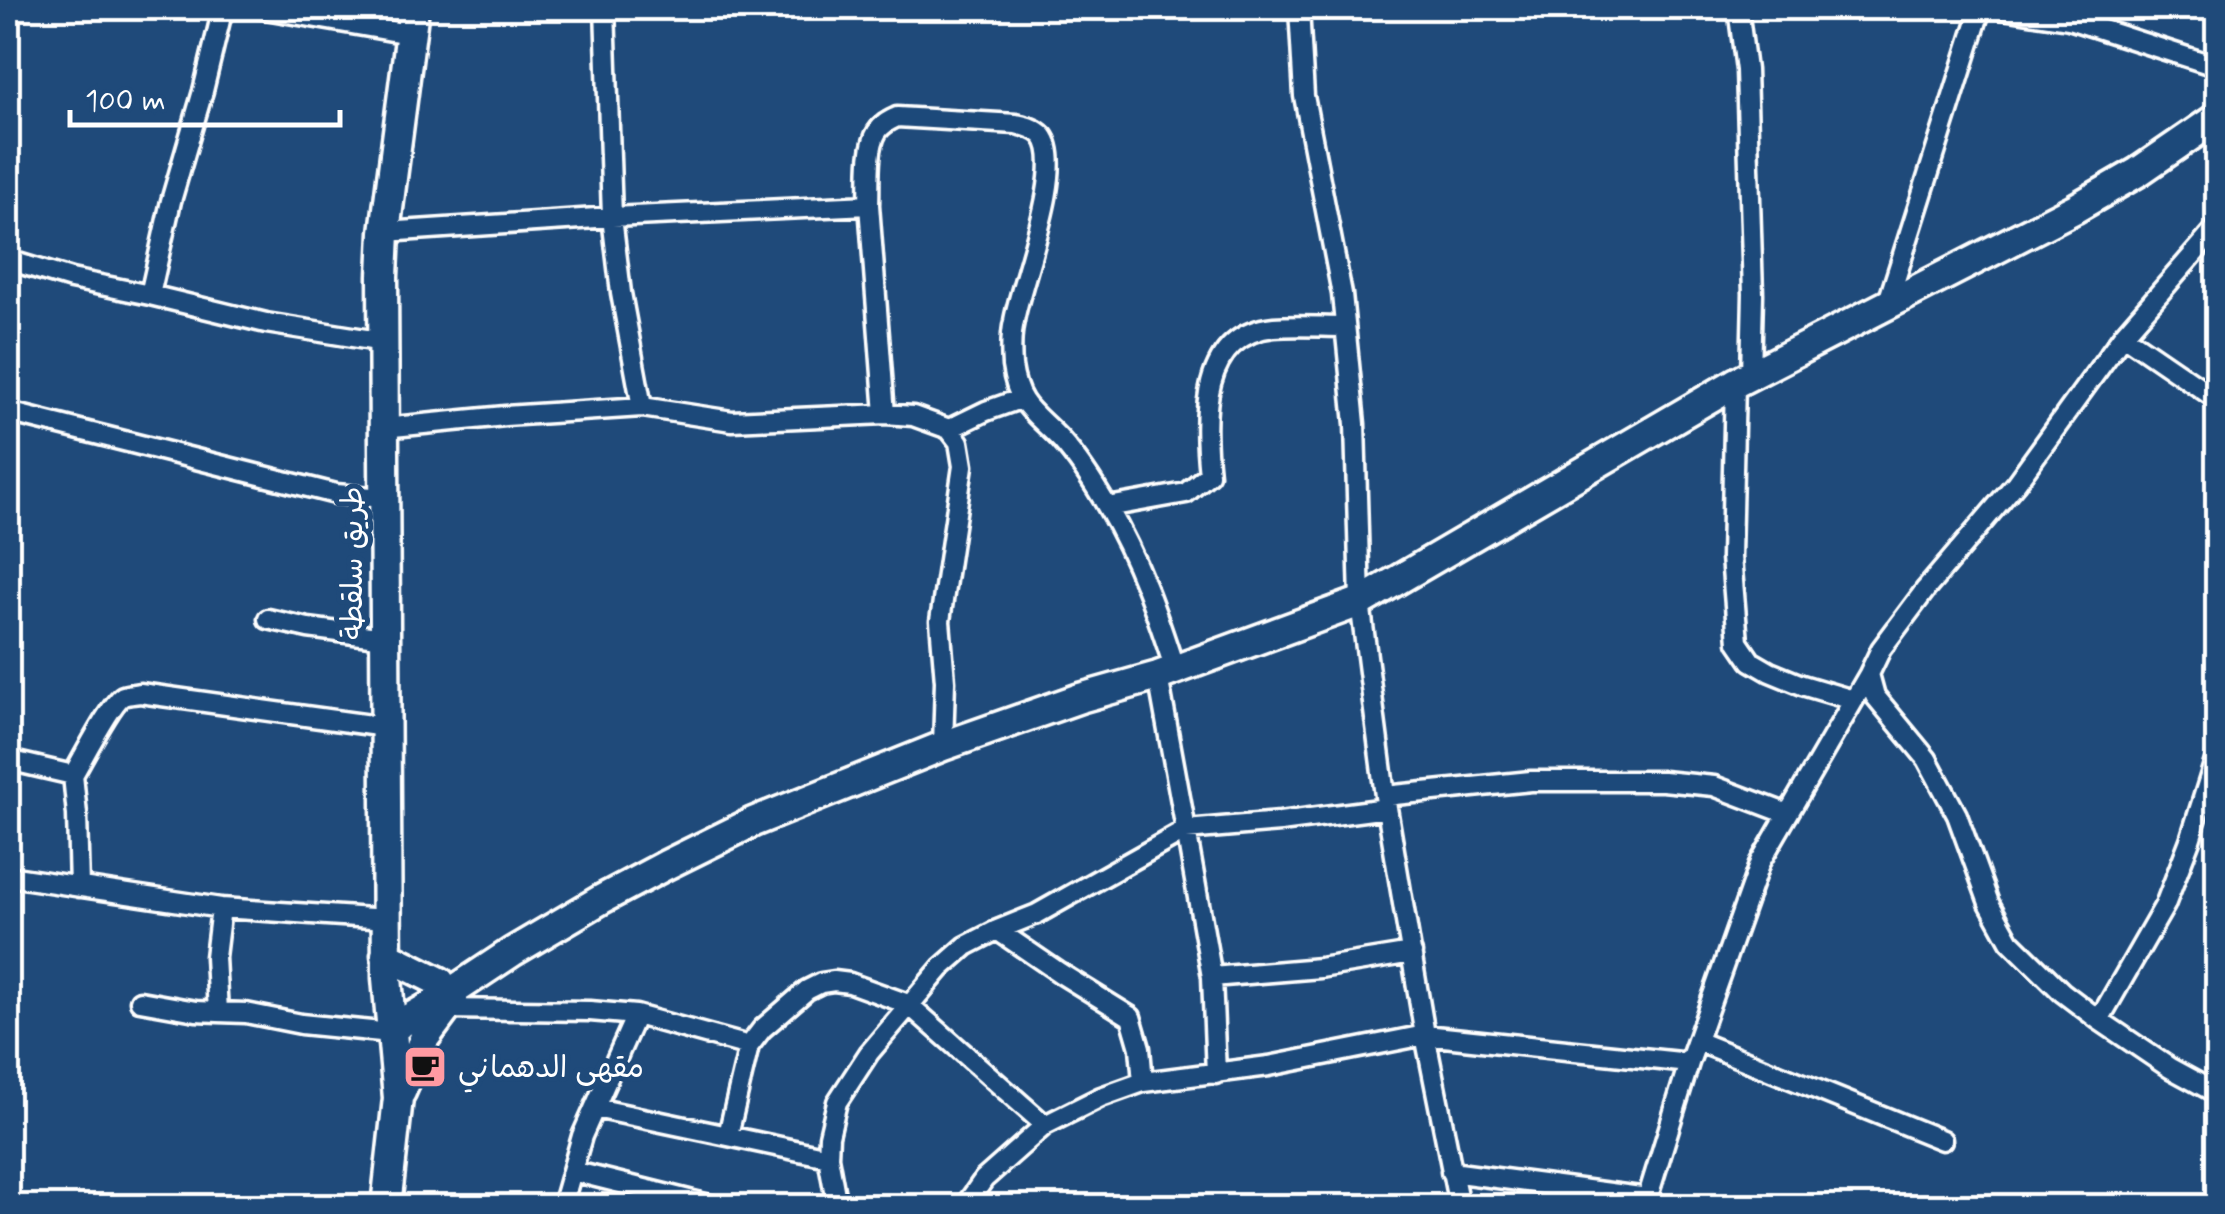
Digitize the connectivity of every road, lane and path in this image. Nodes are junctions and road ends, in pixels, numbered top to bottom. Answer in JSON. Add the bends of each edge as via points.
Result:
{"nodes":[{"id":1,"x":223,"y":8,"type":"edge"},
{"id":2,"x":259,"y":8,"type":"edge"},
{"id":3,"x":605,"y":8,"type":"edge"},
{"id":4,"x":1299,"y":8,"type":"edge"},
{"id":5,"x":1738,"y":8,"type":"edge"},
{"id":6,"x":1981,"y":8,"type":"edge"},
{"id":7,"x":1996,"y":8,"type":"edge"},
{"id":8,"x":412,"y":21,"type":"edge"},
{"id":9,"x":2218,"y":66,"type":"edge"},
{"id":10,"x":2218,"y":117,"type":"edge"},
{"id":11,"x":868,"y":205,"type":"junction"},
{"id":12,"x":612,"y":217,"type":"junction"},
{"id":13,"x":2218,"y":226,"type":"edge"},
{"id":14,"x":385,"y":232,"type":"junction"},
{"id":15,"x":8,"y":260,"type":"edge"},
{"id":16,"x":150,"y":295,"type":"junction"},
{"id":17,"x":1888,"y":302,"type":"junction"},
{"id":18,"x":1345,"y":327,"type":"junction"},
{"id":19,"x":2123,"y":336,"type":"junction"},
{"id":20,"x":384,"y":342,"type":"junction"},
{"id":21,"x":1743,"y":379,"type":"junction"},
{"id":22,"x":1020,"y":399,"type":"junction"},
{"id":23,"x":2218,"y":400,"type":"edge"},
{"id":24,"x":642,"y":407,"type":"junction"},
{"id":25,"x":8,"y":412,"type":"edge"},
{"id":26,"x":885,"y":414,"type":"junction"},
{"id":27,"x":383,"y":428,"type":"junction"},
{"id":28,"x":949,"y":428,"type":"junction"},
{"id":29,"x":384,"y":498,"type":"junction"},
{"id":30,"x":1108,"y":507,"type":"junction"},
{"id":31,"x":1360,"y":602,"type":"junction"},
{"id":32,"x":268,"y":619,"type":"dead end"},
{"id":33,"x":385,"y":638,"type":"junction"},
{"id":34,"x":1167,"y":672,"type":"junction"},
{"id":35,"x":1869,"y":674,"type":"junction"},
{"id":36,"x":1854,"y":700,"type":"junction"},
{"id":37,"x":386,"y":728,"type":"junction"},
{"id":38,"x":943,"y":746,"type":"junction"},
{"id":39,"x":2218,"y":751,"type":"edge"},
{"id":40,"x":8,"y":760,"type":"edge"},
{"id":41,"x":74,"y":775,"type":"junction"},
{"id":42,"x":1386,"y":802,"type":"junction"},
{"id":43,"x":1788,"y":814,"type":"junction"},
{"id":44,"x":1186,"y":830,"type":"junction"},
{"id":45,"x":8,"y":876,"type":"edge"},
{"id":46,"x":79,"y":887,"type":"junction"},
{"id":47,"x":221,"y":908,"type":"junction"},
{"id":48,"x":387,"y":919,"type":"junction"},
{"id":49,"x":997,"y":930,"type":"junction"},
{"id":50,"x":512,"y":952,"type":"junction"},
{"id":51,"x":1412,"y":953,"type":"junction"},
{"id":52,"x":386,"y":955,"type":"junction"},
{"id":53,"x":1212,"y":977,"type":"junction"},
{"id":54,"x":471,"y":980,"type":"junction"},
{"id":55,"x":442,"y":996,"type":"junction"},
{"id":56,"x":140,"y":1001,"type":"dead end"},
{"id":57,"x":908,"y":1004,"type":"junction"},
{"id":58,"x":218,"y":1012,"type":"junction"},
{"id":59,"x":636,"y":1015,"type":"junction"},
{"id":60,"x":2099,"y":1020,"type":"junction"},
{"id":61,"x":390,"y":1022,"type":"junction"},
{"id":62,"x":1425,"y":1035,"type":"junction"},
{"id":63,"x":1697,"y":1041,"type":"junction"},
{"id":64,"x":750,"y":1046,"type":"junction"},
{"id":65,"x":1690,"y":1063,"type":"junction"},
{"id":66,"x":1216,"y":1074,"type":"junction"},
{"id":67,"x":1142,"y":1082,"type":"junction"},
{"id":68,"x":2218,"y":1094,"type":"edge"},
{"id":69,"x":595,"y":1108,"type":"junction"},
{"id":70,"x":398,"y":1109,"type":"junction"},
{"id":71,"x":1044,"y":1125,"type":"junction"},
{"id":72,"x":728,"y":1135,"type":"junction"},
{"id":73,"x":1942,"y":1140,"type":"dead end"},
{"id":74,"x":828,"y":1157,"type":"junction"},
{"id":75,"x":572,"y":1171,"type":"junction"},
{"id":76,"x":1451,"y":1172,"type":"junction"},
{"id":77,"x":1646,"y":1202,"type":"edge"},
{"id":78,"x":386,"y":1206,"type":"edge"},
{"id":79,"x":399,"y":1206,"type":"edge"},
{"id":80,"x":562,"y":1206,"type":"edge"},
{"id":81,"x":713,"y":1206,"type":"edge"},
{"id":82,"x":836,"y":1206,"type":"edge"},
{"id":83,"x":965,"y":1206,"type":"edge"},
{"id":84,"x":1458,"y":1206,"type":"edge"}],
"edges":[{"from":1,"to":16,"type":"street"},
{"from":2,"to":8,"type":"street"},
{"from":3,"to":12,"type":"street"},
{"from":4,"to":18,"type":"street","via":[[1304,96]]},
{"from":5,"to":21,"type":"street","via":[[1753,294]]},
{"from":6,"to":17,"type":"street"},
{"from":7,"to":9,"type":"street","via":[[2069,20]]},
{"from":8,"to":14,"type":"street","name":"طريق سلقطة"},
{"from":10,"to":17,"type":"street","via":[[2074,209]]},
{"from":11,"to":12,"type":"street"},
{"from":11,"to":22,"type":"street","via":[[872,144],[884,123],[920,117],[1016,124],[1043,136],[1049,164],[1043,220],[1013,323]]},
{"from":11,"to":26,"type":"street"},
{"from":12,"to":14,"type":"street"},
{"from":12,"to":24,"type":"street"},
{"from":13,"to":19,"type":"street"},
{"from":14,"to":20,"type":"street","name":"طريق سلقطة"},
{"from":15,"to":16,"type":"street"},
{"from":16,"to":20,"type":"street"},
{"from":17,"to":21,"type":"street"},
{"from":18,"to":30,"type":"street","via":[[1271,328],[1243,336],[1214,372],[1207,396],[1209,474],[1186,493]]},
{"from":18,"to":31,"type":"street"},
{"from":19,"to":23,"type":"street"},
{"from":19,"to":35,"type":"street","via":[[2016,484],[1904,619]]},
{"from":20,"to":27,"type":"street","name":"طريق سلقطة"},
{"from":21,"to":31,"type":"street"},
{"from":21,"to":36,"type":"street","via":[[1730,557],[1738,642],[1770,672]]},
{"from":22,"to":28,"type":"street"},
{"from":22,"to":30,"type":"street","via":[[1062,440]]},
{"from":24,"to":26,"type":"street","via":[[732,421]]},
{"from":24,"to":27,"type":"street"},
{"from":25,"to":29,"type":"street","via":[[336,494]]},
{"from":26,"to":28,"type":"street"},
{"from":27,"to":29,"type":"street","name":"طريق سلقطة"},
{"from":28,"to":38,"type":"street","via":[[960,442],[963,466],[940,622]]},
{"from":29,"to":33,"type":"street","name":"طريق سلقطة"},
{"from":30,"to":34,"type":"street","via":[[1147,586]]},
{"from":31,"to":34,"type":"street"},
{"from":31,"to":42,"type":"street"},
{"from":32,"to":33,"type":"street"},
{"from":33,"to":37,"type":"street","name":"طريق سلقطة"},
{"from":34,"to":38,"type":"street"},
{"from":34,"to":44,"type":"street"},
{"from":35,"to":36,"type":"street"},
{"from":35,"to":60,"type":"street","via":[[1875,696],[1927,759],[1957,815],[1988,903],[2010,941]]},
{"from":36,"to":43,"type":"street"},
{"from":37,"to":41,"type":"street","via":[[130,694],[114,706]]},
{"from":37,"to":48,"type":"street","name":"طريق سلقطة"},
{"from":38,"to":50,"type":"street","via":[[753,822]]},
{"from":39,"to":60,"type":"street","via":[[2166,905]]},
{"from":40,"to":41,"type":"street"},
{"from":41,"to":46,"type":"street"},
{"from":42,"to":43,"type":"street","via":[[1531,781],[1663,781],[1714,786]]},
{"from":42,"to":44,"type":"street","via":[[1280,822]]},
{"from":42,"to":51,"type":"street"},
{"from":43,"to":63,"type":"street","via":[[1760,862]]},
{"from":44,"to":49,"type":"street"},
{"from":44,"to":53,"type":"street"},
{"from":45,"to":46,"type":"street"},
{"from":46,"to":47,"type":"street"},
{"from":47,"to":48,"type":"street"},
{"from":47,"to":58,"type":"street"},
{"from":48,"to":52,"type":"street","name":"طريق سلقطة"},
{"from":49,"to":57,"type":"street","via":[[966,946]]},
{"from":49,"to":67,"type":"street","via":[[1132,1016]]},
{"from":50,"to":54,"type":"street"},
{"from":50,"to":55,"type":"street"},
{"from":51,"to":53,"type":"street"},
{"from":51,"to":62,"type":"street"},
{"from":52,"to":55,"type":"street"},
{"from":52,"to":61,"type":"street","name":"طريق سلقطة"},
{"from":53,"to":66,"type":"street"},
{"from":54,"to":55,"type":"street"},
{"from":54,"to":61,"type":"street"},
{"from":55,"to":59,"type":"street"},
{"from":55,"to":61,"type":"street"},
{"from":55,"to":70,"type":"street"},
{"from":56,"to":58,"type":"street"},
{"from":57,"to":64,"type":"street","via":[[850,983],[820,984],[782,1010]]},
{"from":57,"to":71,"type":"street"},
{"from":57,"to":74,"type":"street","via":[[837,1102]]},
{"from":58,"to":61,"type":"street","via":[[301,1024]]},
{"from":59,"to":64,"type":"street"},
{"from":59,"to":69,"type":"street"},
{"from":60,"to":68,"type":"street"},
{"from":61,"to":70,"type":"street","name":"طريق سلقطة"},
{"from":62,"to":65,"type":"street"},
{"from":62,"to":66,"type":"street"},
{"from":62,"to":76,"type":"street"},
{"from":63,"to":65,"type":"street"},
{"from":63,"to":73,"type":"street"},
{"from":64,"to":72,"type":"street"},
{"from":65,"to":77,"type":"street"},
{"from":66,"to":67,"type":"street"},
{"from":67,"to":71,"type":"street"},
{"from":69,"to":72,"type":"street"},
{"from":69,"to":75,"type":"street"},
{"from":70,"to":78,"type":"street","name":"طريق سلقطة"},
{"from":70,"to":79,"type":"street","name":"طريق سلقطة"},
{"from":71,"to":83,"type":"street","via":[[984,1179]]},
{"from":72,"to":74,"type":"street"},
{"from":74,"to":82,"type":"street"},
{"from":75,"to":80,"type":"street"},
{"from":75,"to":81,"type":"street"},
{"from":76,"to":77,"type":"street"},
{"from":76,"to":84,"type":"street"}]}
